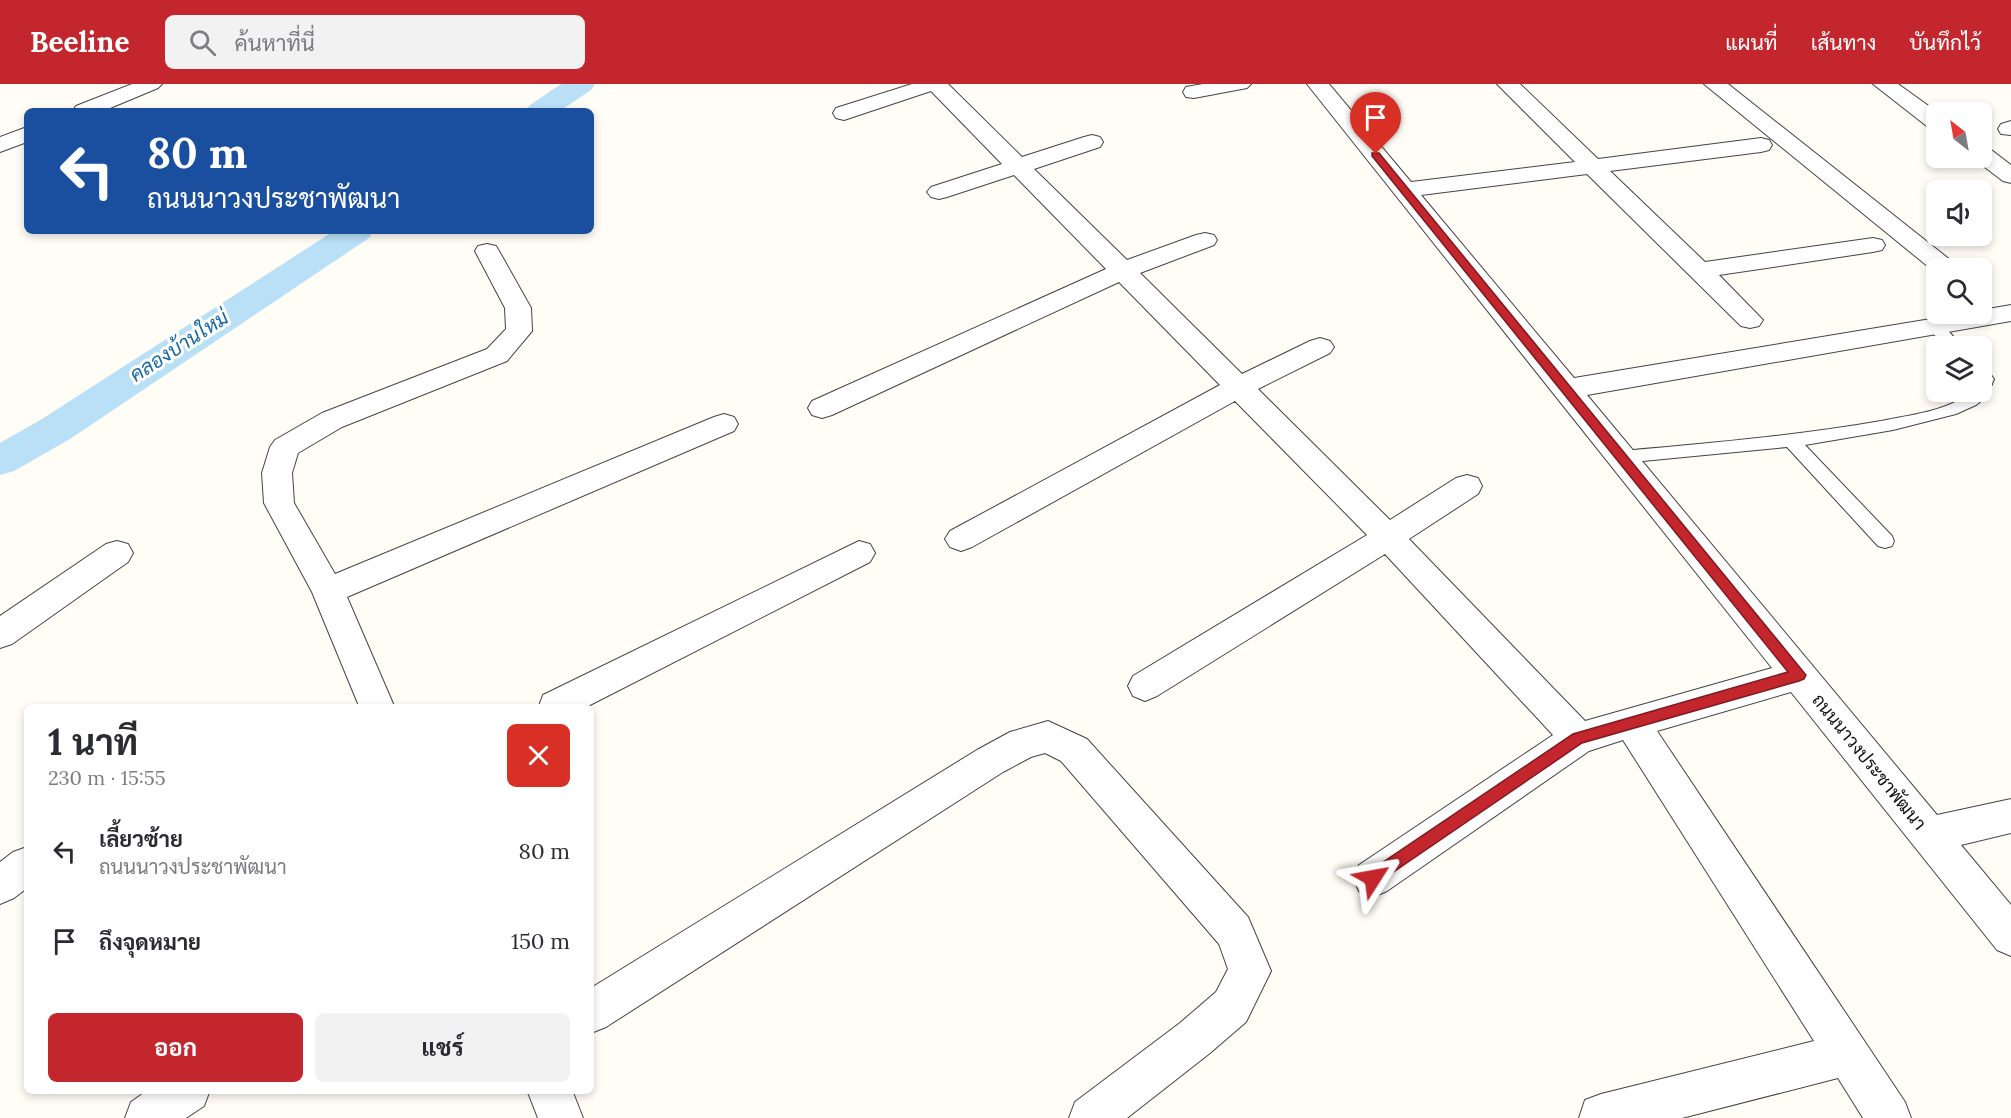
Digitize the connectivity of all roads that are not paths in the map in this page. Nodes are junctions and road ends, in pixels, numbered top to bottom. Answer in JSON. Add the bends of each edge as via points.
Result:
{"nodes":[{"id":1,"x":151,"y":84,"type":"edge"},
{"id":2,"x":934,"y":84,"type":"edge"},
{"id":3,"x":1240,"y":84,"type":"edge"},
{"id":4,"x":1318,"y":84,"type":"edge"},
{"id":5,"x":1508,"y":84,"type":"edge"},
{"id":6,"x":1715,"y":84,"type":"edge"},
{"id":7,"x":1884,"y":84,"type":"edge"},
{"id":8,"x":1194,"y":92,"type":"dead end"},
{"id":9,"x":91,"y":108,"type":"edge"},
{"id":10,"x":844,"y":113,"type":"dead end"},
{"id":11,"x":1926,"y":115,"type":"edge"},
{"id":12,"x":24,"y":135,"type":"edge"},
{"id":13,"x":1092,"y":142,"type":"dead end"},
{"id":14,"x":1761,"y":144,"type":"dead end"},
{"id":15,"x":0,"y":145,"type":"edge"},
{"id":16,"x":1992,"y":162,"type":"edge"},
{"id":17,"x":1018,"y":166,"type":"junction"},
{"id":18,"x":1592,"y":166,"type":"junction"},
{"id":19,"x":2011,"y":176,"type":"edge"},
{"id":20,"x":1404,"y":190,"type":"junction"},
{"id":21,"x":939,"y":192,"type":"dead end"},
{"id":22,"x":1205,"y":240,"type":"dead end"},
{"id":23,"x":1873,"y":244,"type":"dead end"},
{"id":24,"x":487,"y":251,"type":"dead end"},
{"id":25,"x":1932,"y":258,"type":"edge"},
{"id":26,"x":1124,"y":270,"type":"junction"},
{"id":27,"x":1699,"y":270,"type":"junction"},
{"id":28,"x":2001,"y":311,"type":"edge"},
{"id":29,"x":1750,"y":320,"type":"dead end"},
{"id":30,"x":1934,"y":326,"type":"junction"},
{"id":31,"x":1944,"y":336,"type":"edge"},
{"id":32,"x":1320,"y":347,"type":"dead end"},
{"id":33,"x":1239,"y":387,"type":"junction"},
{"id":34,"x":1566,"y":389,"type":"junction"},
{"id":35,"x":1970,"y":402,"type":"edge"},
{"id":36,"x":822,"y":408,"type":"dead end"},
{"id":37,"x":724,"y":424,"type":"dead end"},
{"id":38,"x":1791,"y":441,"type":"junction"},
{"id":39,"x":1622,"y":458,"type":"junction"},
{"id":40,"x":1467,"y":486,"type":"dead end"},
{"id":41,"x":1388,"y":537,"type":"junction"},
{"id":42,"x":961,"y":539,"type":"dead end"},
{"id":43,"x":1885,"y":541,"type":"dead end"},
{"id":44,"x":117,"y":553,"type":"dead end"},
{"id":45,"x":859,"y":553,"type":"dead end"},
{"id":46,"x":328,"y":591,"type":"junction"},
{"id":47,"x":0,"y":634,"type":"edge"},
{"id":48,"x":1799,"y":675,"type":"junction"},
{"id":49,"x":1145,"y":686,"type":"dead end"},
{"id":50,"x":375,"y":704,"type":"edge"},
{"id":51,"x":560,"y":704,"type":"edge"},
{"id":52,"x":1632,"y":723,"type":"junction"},
{"id":53,"x":1578,"y":738,"type":"junction"},
{"id":54,"x":2011,"y":816,"type":"edge"},
{"id":55,"x":1928,"y":835,"type":"junction"},
{"id":56,"x":24,"y":868,"type":"edge"},
{"id":57,"x":1373,"y":878,"type":"dead end"},
{"id":58,"x":0,"y":885,"type":"edge"},
{"id":59,"x":2011,"y":936,"type":"edge"},
{"id":60,"x":594,"y":1010,"type":"edge"},
{"id":61,"x":1848,"y":1054,"type":"junction"},
{"id":62,"x":182,"y":1094,"type":"edge"},
{"id":63,"x":551,"y":1094,"type":"edge"},
{"id":64,"x":1601,"y":1116,"type":"dead end"},
{"id":65,"x":147,"y":1118,"type":"edge"},
{"id":66,"x":561,"y":1118,"type":"edge"},
{"id":67,"x":1091,"y":1118,"type":"edge"},
{"id":68,"x":1889,"y":1118,"type":"edge"}],
"edges":[{"from":1,"to":9,"type":"street"},
{"from":2,"to":10,"type":"street"},
{"from":2,"to":17,"type":"street"},
{"from":3,"to":8,"type":"street"},
{"from":4,"to":20,"type":"street","name":"ถนนนาวงประชาพัฒนา"},
{"from":5,"to":18,"type":"street"},
{"from":6,"to":25,"type":"street"},
{"from":7,"to":11,"type":"street"},
{"from":12,"to":15,"type":"street"},
{"from":13,"to":17,"type":"street"},
{"from":14,"to":18,"type":"street"},
{"from":16,"to":19,"type":"street"},
{"from":17,"to":21,"type":"street"},
{"from":17,"to":26,"type":"street"},
{"from":18,"to":20,"type":"street"},
{"from":18,"to":27,"type":"street"},
{"from":20,"to":34,"type":"street","name":"ถนนนาวงประชาพัฒนา"},
{"from":22,"to":26,"type":"street"},
{"from":23,"to":27,"type":"street"},
{"from":24,"to":46,"type":"street","via":[[518,308],[519,332],[497,355],[332,420],[285,447],[277,473],[279,503]]},
{"from":26,"to":33,"type":"street"},
{"from":26,"to":36,"type":"street"},
{"from":27,"to":29,"type":"street"},
{"from":28,"to":30,"type":"street"},
{"from":30,"to":31,"type":"lane"},
{"from":30,"to":34,"type":"street"},
{"from":32,"to":33,"type":"street"},
{"from":33,"to":41,"type":"street"},
{"from":33,"to":42,"type":"street"},
{"from":34,"to":39,"type":"street","name":"ถนนนาวงประชาพัฒนา"},
{"from":35,"to":38,"type":"lane","via":[[1914,420]]},
{"from":37,"to":46,"type":"street"},
{"from":38,"to":39,"type":"lane"},
{"from":38,"to":43,"type":"lane"},
{"from":39,"to":48,"type":"street","name":"ถนนนาวงประชาพัฒนา"},
{"from":40,"to":41,"type":"street"},
{"from":41,"to":49,"type":"street"},
{"from":41,"to":53,"type":"street"},
{"from":44,"to":47,"type":"street"},
{"from":45,"to":51,"type":"street"},
{"from":46,"to":50,"type":"street"},
{"from":48,"to":52,"type":"street"},
{"from":48,"to":55,"type":"street","name":"ถนนนาวงประชาพัฒนา"},
{"from":52,"to":53,"type":"street"},
{"from":52,"to":61,"type":"street"},
{"from":53,"to":57,"type":"street"},
{"from":54,"to":55,"type":"street"},
{"from":55,"to":59,"type":"street","name":"ถนนนาวงประชาพัฒนา"},
{"from":56,"to":58,"type":"street"},
{"from":60,"to":67,"type":"street","via":[[990,761],[1023,743],[1048,737],[1074,750],[1234,931],[1250,971],[1231,1007]]},
{"from":61,"to":64,"type":"street"},
{"from":61,"to":68,"type":"street"},
{"from":62,"to":65,"type":"street"},
{"from":63,"to":66,"type":"street"}]}
